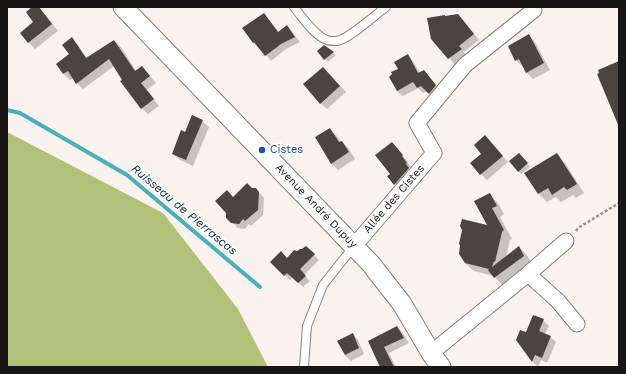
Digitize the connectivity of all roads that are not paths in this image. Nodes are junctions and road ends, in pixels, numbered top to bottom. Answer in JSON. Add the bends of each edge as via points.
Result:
{"nodes":[{"id":1,"x":123,"y":7,"type":"edge"},
{"id":2,"x":294,"y":7,"type":"edge"},
{"id":3,"x":386,"y":7,"type":"edge"},
{"id":4,"x":534,"y":10,"type":"dead end"},
{"id":5,"x":566,"y":241,"type":"road end"},
{"id":6,"x":354,"y":246,"type":"junction"},
{"id":7,"x":528,"y":274,"type":"junction"},
{"id":8,"x":577,"y":324,"type":"dead end"},
{"id":9,"x":436,"y":360,"type":"edge"},
{"id":10,"x":304,"y":367,"type":"edge"}],
"edges":[{"from":1,"to":6,"type":"street","name":"Avenue André Dupuy"},
{"from":2,"to":3,"type":"lane","via":[[314,31],[327,40],[337,41],[358,30]]},
{"from":4,"to":6,"type":"street","name":"Allée des Cistes","via":[[465,65],[416,123],[434,153]]},
{"from":5,"to":7,"type":"street"},
{"from":6,"to":9,"type":"street","name":"Avenue André Dupuy","via":[[402,304]]},
{"from":6,"to":10,"type":"lane","via":[[323,285],[307,326]]},
{"from":7,"to":8,"type":"street","via":[[558,301]]},
{"from":7,"to":9,"type":"street"}]}
